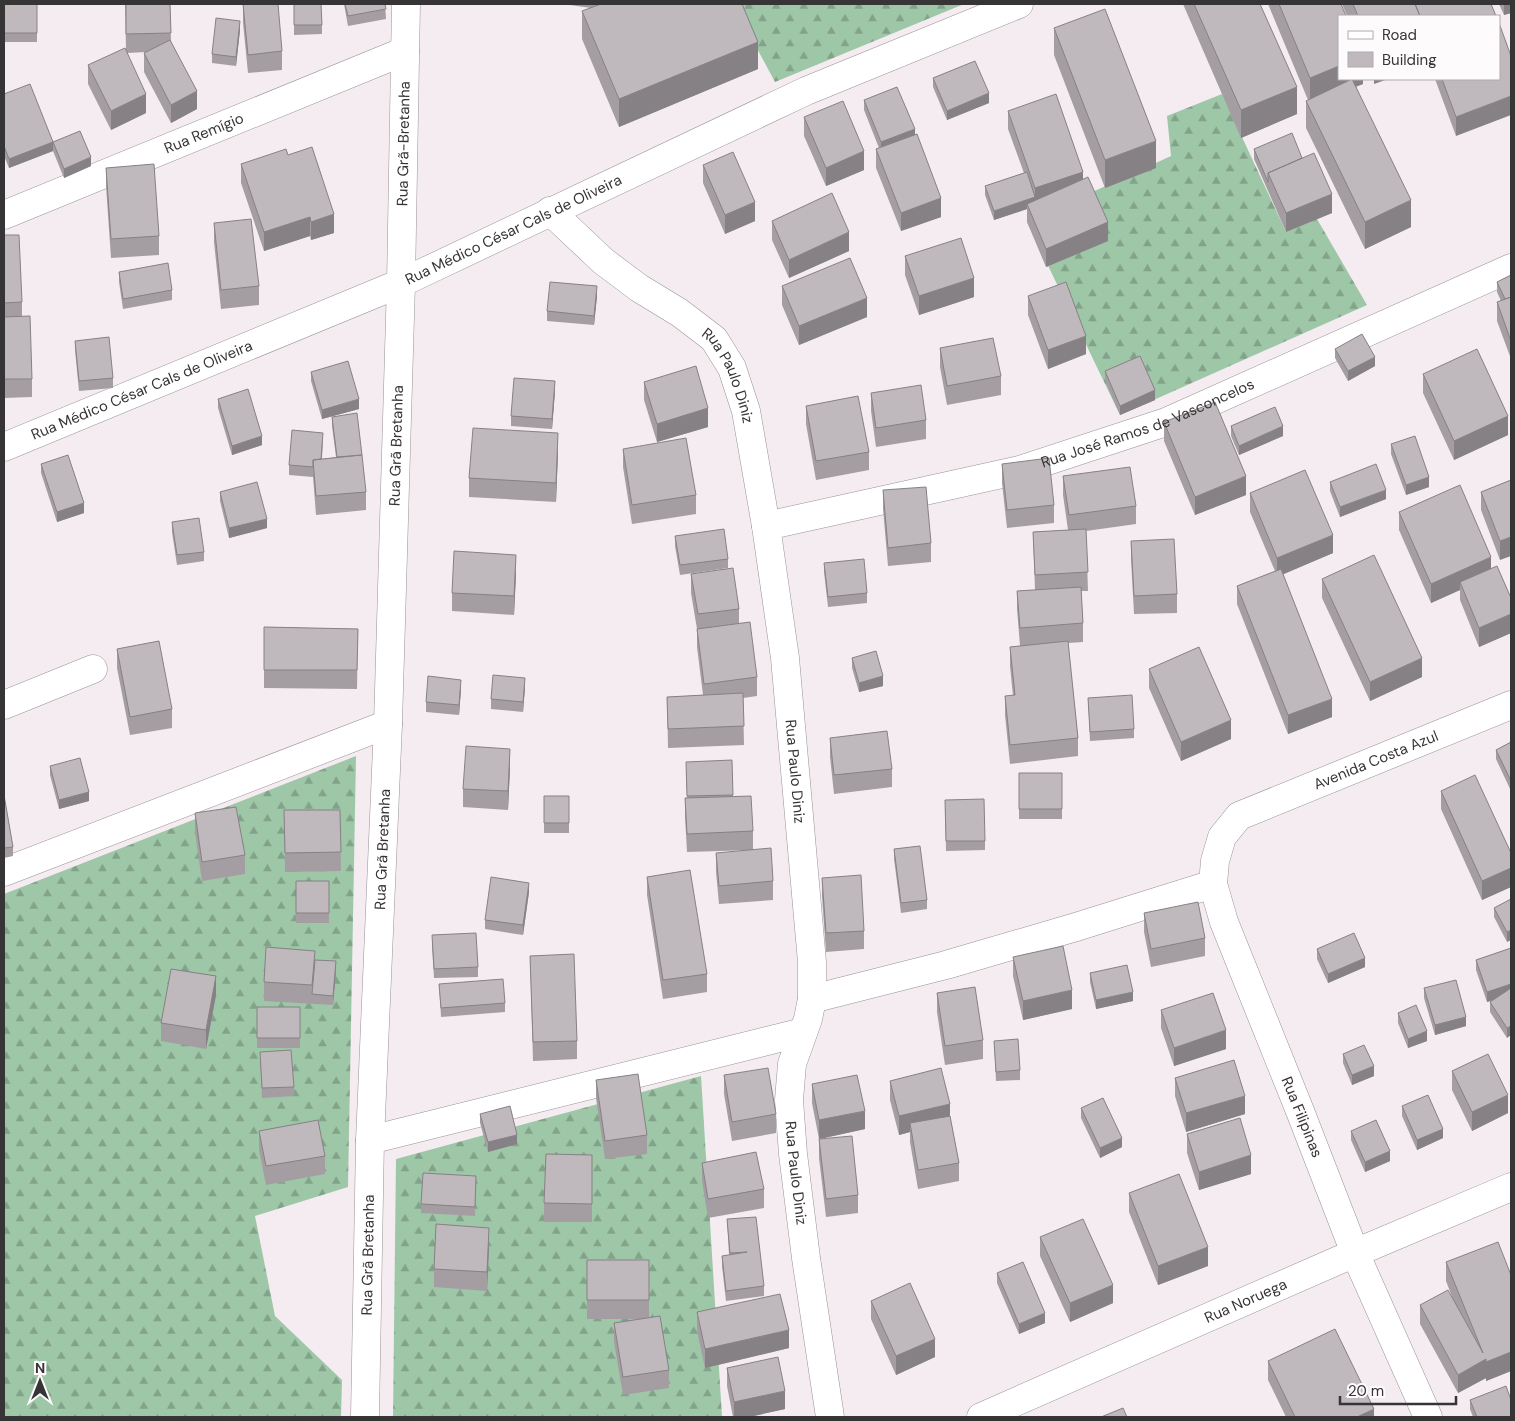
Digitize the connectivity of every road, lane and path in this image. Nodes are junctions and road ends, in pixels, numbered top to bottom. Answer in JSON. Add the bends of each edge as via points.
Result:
{"nodes":[{"id":1,"x":406,"y":4,"type":"edge"},
{"id":2,"x":1019,"y":4,"type":"edge"},
{"id":3,"x":405,"y":52,"type":"junction"},
{"id":4,"x":550,"y":212,"type":"junction"},
{"id":5,"x":4,"y":215,"type":"edge"},
{"id":6,"x":1511,"y":268,"type":"edge"},
{"id":7,"x":401,"y":283,"type":"junction"},
{"id":8,"x":4,"y":447,"type":"edge"},
{"id":9,"x":766,"y":526,"type":"junction"},
{"id":10,"x":93,"y":669,"type":"dead end"},
{"id":11,"x":4,"y":705,"type":"edge"},
{"id":12,"x":1511,"y":705,"type":"edge"},
{"id":13,"x":388,"y":724,"type":"junction"},
{"id":14,"x":1239,"y":816,"type":"joint"},
{"id":15,"x":4,"y":872,"type":"edge"},
{"id":16,"x":1213,"y":884,"type":"junction"},
{"id":17,"x":812,"y":999,"type":"junction"},
{"id":18,"x":803,"y":1032,"type":"junction"},
{"id":19,"x":370,"y":1140,"type":"junction"},
{"id":20,"x":1511,"y":1187,"type":"edge"},
{"id":21,"x":1355,"y":1253,"type":"junction"},
{"id":22,"x":365,"y":1417,"type":"edge"},
{"id":23,"x":830,"y":1417,"type":"edge"},
{"id":24,"x":981,"y":1417,"type":"edge"},
{"id":25,"x":1428,"y":1417,"type":"edge"}],
"edges":[{"from":1,"to":3,"type":"street","name":"Rua Grã-Bretanha"},
{"from":2,"to":4,"type":"street","name":"Rua Médico César Cals de Oliveira","via":[[806,91]]},
{"from":3,"to":5,"type":"street","name":"Rua Remígio"},
{"from":3,"to":7,"type":"street","name":"Rua Grã-Bretanha"},
{"from":4,"to":7,"type":"street","name":"Rua Médico César Cals de Oliveira"},
{"from":4,"to":9,"type":"street","name":"Rua Paulo Diniz","via":[[603,261],[714,339],[732,368],[746,411]]},
{"from":6,"to":9,"type":"street","name":"Rua José Ramos de Vasconcelos","via":[[1166,422],[1020,470]]},
{"from":7,"to":8,"type":"street","name":"Rua Médico César Cals de Oliveira"},
{"from":7,"to":13,"type":"street","name":"Rua Grã Bretanha"},
{"from":9,"to":17,"type":"street","name":"Rua Paulo Diniz","via":[[785,658],[812,962]]},
{"from":10,"to":11,"type":"street"},
{"from":12,"to":14,"type":"street","name":"Avenida Costa Azul"},
{"from":13,"to":15,"type":"street"},
{"from":13,"to":19,"type":"street","name":"Rua Grã Bretanha"},
{"from":14,"to":16,"type":"street","name":"Rua Filipinas","via":[[1222,838]]},
{"from":16,"to":17,"type":"street","via":[[1076,928]]},
{"from":16,"to":21,"type":"street","name":"Rua Filipinas","via":[[1224,922]]},
{"from":17,"to":18,"type":"street","name":"Rua Paulo Diniz"},
{"from":18,"to":19,"type":"street"},
{"from":18,"to":23,"type":"street","name":"Rua Paulo Diniz","via":[[792,1064],[789,1100],[805,1248]]},
{"from":19,"to":22,"type":"street","name":"Rua Grã Bretanha"},
{"from":20,"to":21,"type":"street","name":"Rua Noruega"},
{"from":21,"to":24,"type":"street","name":"Rua Noruega"},
{"from":21,"to":25,"type":"street","name":"Rua Filipinas"}]}
